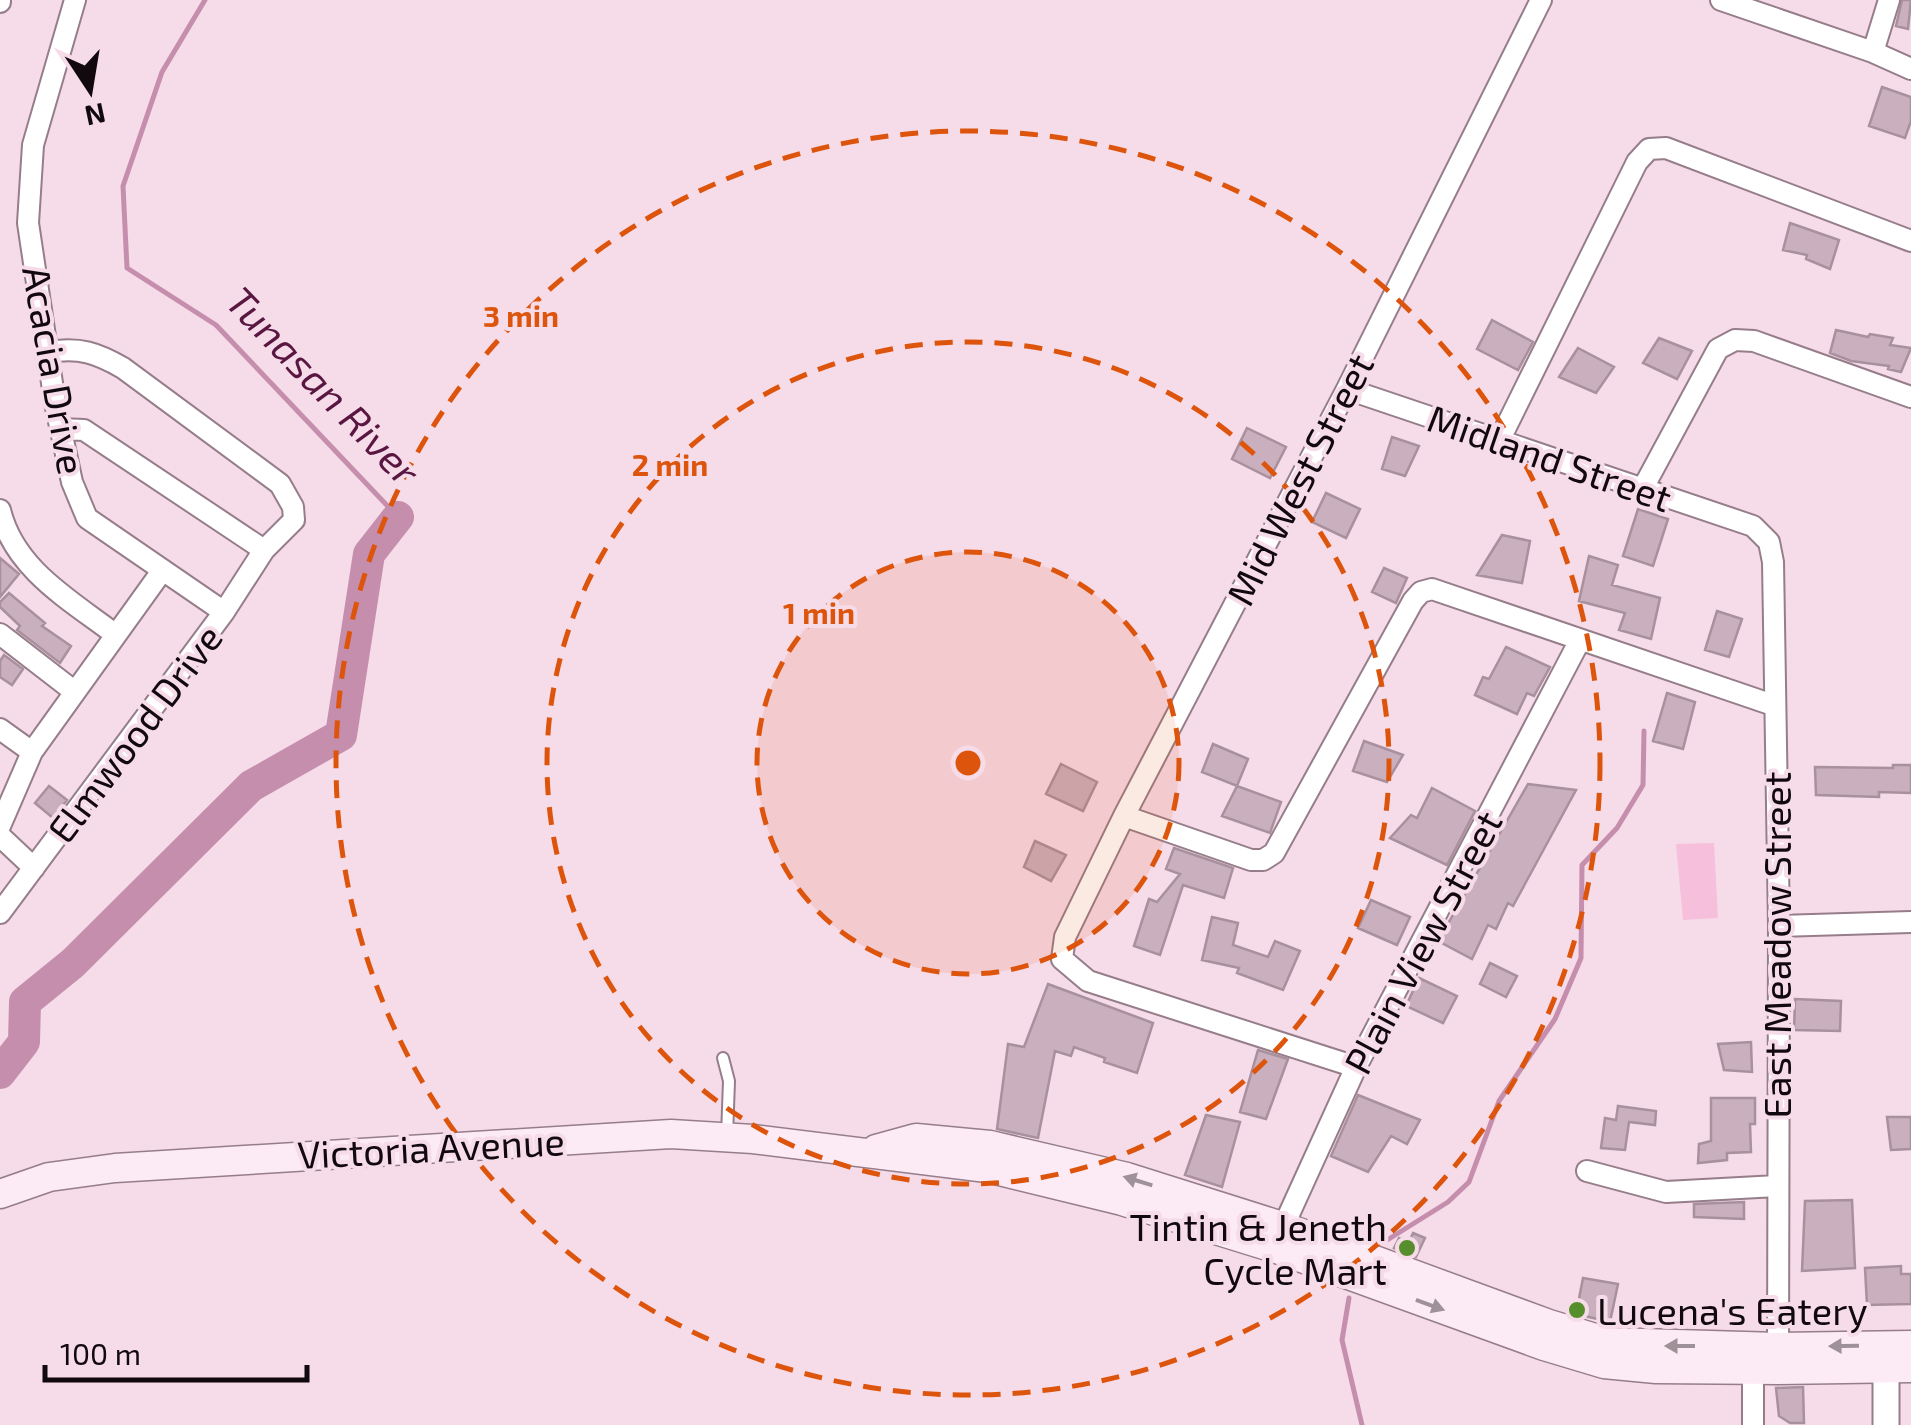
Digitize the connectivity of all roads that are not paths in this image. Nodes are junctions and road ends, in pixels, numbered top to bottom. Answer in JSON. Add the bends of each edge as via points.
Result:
{"nodes":[{"id":1,"x":75,"y":0,"type":"edge"},
{"id":2,"x":1542,"y":0,"type":"edge"},
{"id":3,"x":1721,"y":0,"type":"edge"},
{"id":4,"x":1888,"y":0,"type":"edge"},
{"id":5,"x":1873,"y":52,"type":"junction"},
{"id":6,"x":1911,"y":69,"type":"edge"},
{"id":7,"x":1911,"y":240,"type":"edge"},
{"id":8,"x":50,"y":352,"type":"junction"},
{"id":9,"x":1346,"y":389,"type":"junction"},
{"id":10,"x":1911,"y":396,"type":"edge"},
{"id":11,"x":61,"y":428,"type":"junction"},
{"id":12,"x":1500,"y":439,"type":"junction"},
{"id":13,"x":1643,"y":488,"type":"junction"},
{"id":14,"x":0,"y":510,"type":"edge"},
{"id":15,"x":1753,"y":526,"type":"joint"},
{"id":16,"x":264,"y":550,"type":"junction"},
{"id":17,"x":162,"y":571,"type":"junction"},
{"id":18,"x":224,"y":612,"type":"junction"},
{"id":19,"x":0,"y":634,"type":"edge"},
{"id":20,"x":116,"y":635,"type":"junction"},
{"id":21,"x":1580,"y":640,"type":"junction"},
{"id":22,"x":75,"y":692,"type":"junction"},
{"id":23,"x":1773,"y":705,"type":"junction"},
{"id":24,"x":0,"y":729,"type":"edge"},
{"id":25,"x":32,"y":752,"type":"junction"},
{"id":26,"x":1124,"y":816,"type":"junction"},
{"id":27,"x":0,"y":826,"type":"edge"},
{"id":28,"x":0,"y":836,"type":"edge"},
{"id":29,"x":34,"y":868,"type":"junction"},
{"id":30,"x":0,"y":913,"type":"edge"},
{"id":31,"x":1911,"y":922,"type":"edge"},
{"id":32,"x":1779,"y":926,"type":"junction"},
{"id":33,"x":724,"y":1058,"type":"dead end"},
{"id":34,"x":1356,"y":1067,"type":"junction"},
{"id":35,"x":726,"y":1137,"type":"junction"},
{"id":36,"x":1587,"y":1171,"type":"dead end"},
{"id":37,"x":1777,"y":1186,"type":"junction"},
{"id":38,"x":0,"y":1194,"type":"edge"},
{"id":39,"x":1278,"y":1237,"type":"junction"},
{"id":40,"x":1898,"y":1357,"type":"edge"},
{"id":41,"x":1765,"y":1359,"type":"junction"},
{"id":42,"x":1753,"y":1425,"type":"edge"},
{"id":43,"x":1886,"y":1425,"type":"edge"}],
"edges":[{"from":1,"to":8,"type":"street","name":"Acacia Drive","via":[[33,146],[28,224]]},
{"from":2,"to":9,"type":"street","name":"Mid West Street"},
{"from":3,"to":5,"type":"street"},
{"from":4,"to":5,"type":"street"},
{"from":5,"to":6,"type":"street"},
{"from":7,"to":12,"type":"street","via":[[1666,148],[1649,149]]},
{"from":8,"to":11,"type":"street","name":"Acacia Drive"},
{"from":8,"to":16,"type":"street","name":"Elmwood Drive","via":[[73,348],[109,360],[280,484],[294,520]]},
{"from":9,"to":12,"type":"street","name":"Midland Street"},
{"from":9,"to":26,"type":"street","name":"Mid West Street"},
{"from":10,"to":13,"type":"street","via":[[1754,340],[1735,340],[1718,349]]},
{"from":11,"to":16,"type":"street","via":[[84,430]]},
{"from":11,"to":17,"type":"street","name":"Acacia Drive","via":[[87,518]]},
{"from":12,"to":13,"type":"street","name":"Midland Street"},
{"from":13,"to":15,"type":"street","name":"Midland Street"},
{"from":14,"to":20,"type":"street","via":[[14,546],[37,575]]},
{"from":15,"to":23,"type":"street","name":"East Meadow Street","via":[[1769,542],[1773,562]]},
{"from":16,"to":18,"type":"street","name":"Elmwood Drive"},
{"from":17,"to":18,"type":"street","name":"Acacia Drive"},
{"from":17,"to":20,"type":"street"},
{"from":18,"to":29,"type":"street","name":"Elmwood Drive"},
{"from":19,"to":22,"type":"street"},
{"from":20,"to":22,"type":"street"},
{"from":21,"to":23,"type":"street"},
{"from":21,"to":26,"type":"street","via":[[1432,589],[1420,592],[1274,853],[1250,860]]},
{"from":21,"to":34,"type":"street","name":"Plain View Street"},
{"from":22,"to":25,"type":"street"},
{"from":23,"to":32,"type":"street","name":"East Meadow Street"},
{"from":24,"to":25,"type":"street"},
{"from":25,"to":27,"type":"street"},
{"from":26,"to":34,"type":"street","name":"Mid West Street","via":[[1065,937],[1062,959],[1088,981]]},
{"from":28,"to":29,"type":"street"},
{"from":29,"to":30,"type":"street","name":"Elmwood Drive"},
{"from":31,"to":32,"type":"street"},
{"from":32,"to":37,"type":"street","name":"East Meadow Street"},
{"from":33,"to":35,"type":"lane"},
{"from":34,"to":39,"type":"street","name":"Plain View Street"},
{"from":35,"to":38,"type":"main road","name":"Victoria Avenue","via":[[536,1140],[114,1168],[49,1177]]},
{"from":35,"to":39,"type":"main road","name":"Victoria Avenue","via":[[988,1156],[1122,1201]]},
{"from":36,"to":37,"type":"street","via":[[1666,1192]]},
{"from":37,"to":41,"type":"street","name":"East Meadow Street"},
{"from":39,"to":41,"type":"main road","name":"Victoria Avenue","via":[[1544,1346],[1606,1353],[1656,1369]]},
{"from":40,"to":41,"type":"main road","name":"Victoria Avenue"},
{"from":40,"to":43,"type":"street"},
{"from":41,"to":42,"type":"street","name":"East Meadow Street"}]}
